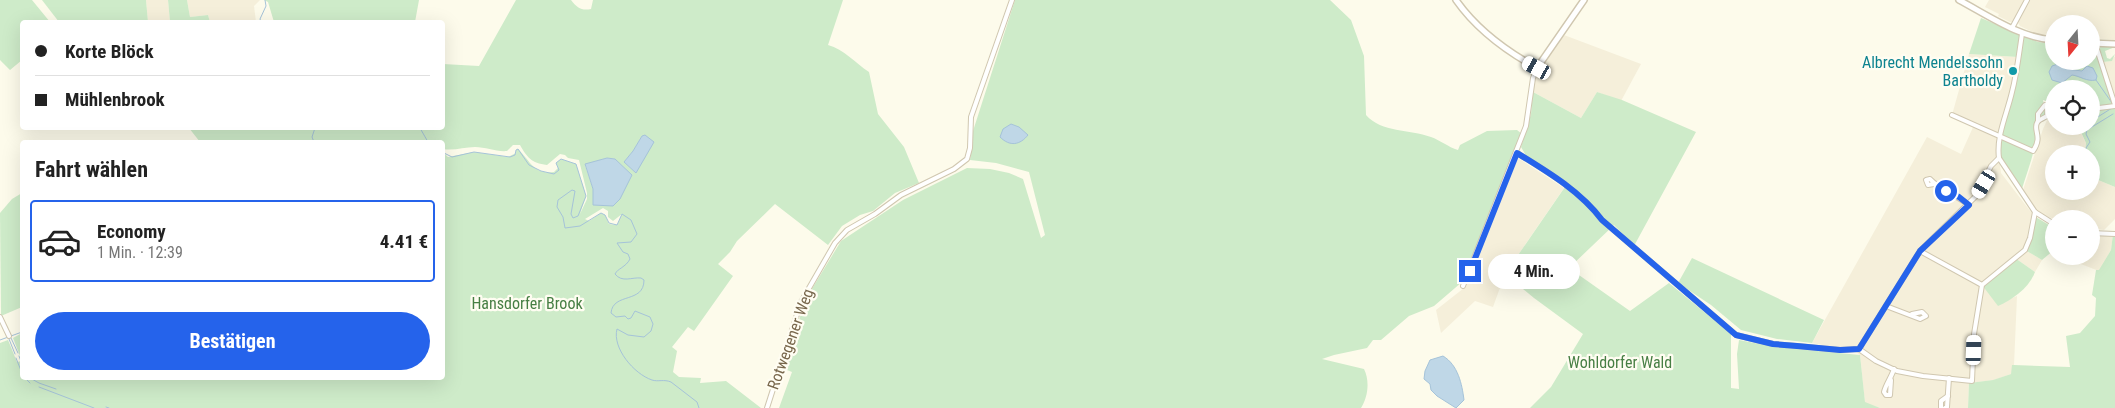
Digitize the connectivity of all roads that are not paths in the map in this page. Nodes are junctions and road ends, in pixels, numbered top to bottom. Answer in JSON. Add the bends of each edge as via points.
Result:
{"nodes":[{"id":1,"x":1012,"y":0,"type":"edge"},
{"id":2,"x":1456,"y":0,"type":"edge"},
{"id":3,"x":1584,"y":0,"type":"edge"},
{"id":4,"x":1959,"y":0,"type":"edge"},
{"id":5,"x":2027,"y":0,"type":"edge"},
{"id":6,"x":2012,"y":28,"type":"junction"},
{"id":7,"x":2022,"y":34,"type":"junction"},
{"id":8,"x":2045,"y":40,"type":"edge"},
{"id":9,"x":2100,"y":43,"type":"edge"},
{"id":10,"x":2115,"y":44,"type":"edge"},
{"id":11,"x":2100,"y":63,"type":"edge"},
{"id":12,"x":1537,"y":68,"type":"junction"},
{"id":13,"x":2115,"y":106,"type":"edge"},
{"id":14,"x":2100,"y":108,"type":"edge"},
{"id":15,"x":1952,"y":115,"type":"dead end"},
{"id":16,"x":2038,"y":121,"type":"dead end"},
{"id":17,"x":2000,"y":137,"type":"junction"},
{"id":18,"x":1517,"y":153,"type":"junction"},
{"id":19,"x":2000,"y":158,"type":"junction"},
{"id":20,"x":1934,"y":184,"type":"dead end"},
{"id":21,"x":1969,"y":205,"type":"junction"},
{"id":22,"x":2035,"y":212,"type":"junction"},
{"id":23,"x":2045,"y":218,"type":"edge"},
{"id":24,"x":2100,"y":233,"type":"edge"},
{"id":25,"x":2115,"y":234,"type":"edge"},
{"id":26,"x":1920,"y":251,"type":"junction"},
{"id":27,"x":1982,"y":285,"type":"junction"},
{"id":28,"x":1464,"y":286,"type":"dead end"},
{"id":29,"x":1886,"y":306,"type":"junction"},
{"id":30,"x":1912,"y":314,"type":"dead end"},
{"id":31,"x":0,"y":317,"type":"edge"},
{"id":32,"x":9,"y":336,"type":"dead end"},
{"id":33,"x":1859,"y":349,"type":"junction"},
{"id":34,"x":1894,"y":369,"type":"junction"},
{"id":35,"x":1949,"y":378,"type":"junction"},
{"id":36,"x":1891,"y":380,"type":"dead end"},
{"id":37,"x":1948,"y":396,"type":"junction"},
{"id":38,"x":767,"y":408,"type":"edge"},
{"id":39,"x":1941,"y":408,"type":"edge"},
{"id":40,"x":1945,"y":408,"type":"edge"}],
"edges":[{"from":1,"to":38,"type":"street","name":"Rotwegener Weg","via":[[971,117],[968,159],[901,195],[847,230],[835,243],[804,295]]},
{"from":2,"to":12,"type":"street","via":[[1493,39]]},
{"from":3,"to":12,"type":"street"},
{"from":4,"to":6,"type":"street"},
{"from":5,"to":6,"type":"street"},
{"from":6,"to":7,"type":"street"},
{"from":7,"to":8,"type":"street"},
{"from":7,"to":17,"type":"street","via":[[2013,90]]},
{"from":9,"to":10,"type":"street"},
{"from":11,"to":13,"type":"street"},
{"from":12,"to":18,"type":"street","via":[[1526,126]]},
{"from":13,"to":14,"type":"street"},
{"from":15,"to":17,"type":"street"},
{"from":16,"to":17,"type":"street","via":[[2039,141],[2034,151]]},
{"from":17,"to":19,"type":"street"},
{"from":18,"to":28,"type":"street"},
{"from":18,"to":33,"type":"street","via":[[1579,194],[1602,220],[1736,335],[1773,344]]},
{"from":19,"to":21,"type":"street","via":[[1991,166],[1984,184]]},
{"from":19,"to":22,"type":"street"},
{"from":20,"to":21,"type":"street"},
{"from":21,"to":26,"type":"street"},
{"from":22,"to":23,"type":"street"},
{"from":22,"to":27,"type":"street","via":[[2027,247]]},
{"from":24,"to":25,"type":"street"},
{"from":26,"to":27,"type":"street"},
{"from":26,"to":29,"type":"street"},
{"from":27,"to":35,"type":"street","via":[[1974,334],[1972,381]]},
{"from":29,"to":30,"type":"street"},
{"from":29,"to":33,"type":"street"},
{"from":31,"to":32,"type":"street"},
{"from":33,"to":34,"type":"street"},
{"from":34,"to":35,"type":"street"},
{"from":34,"to":36,"type":"street"},
{"from":35,"to":37,"type":"street"},
{"from":37,"to":39,"type":"street","via":[[1941,401]]},
{"from":37,"to":40,"type":"street"}]}
